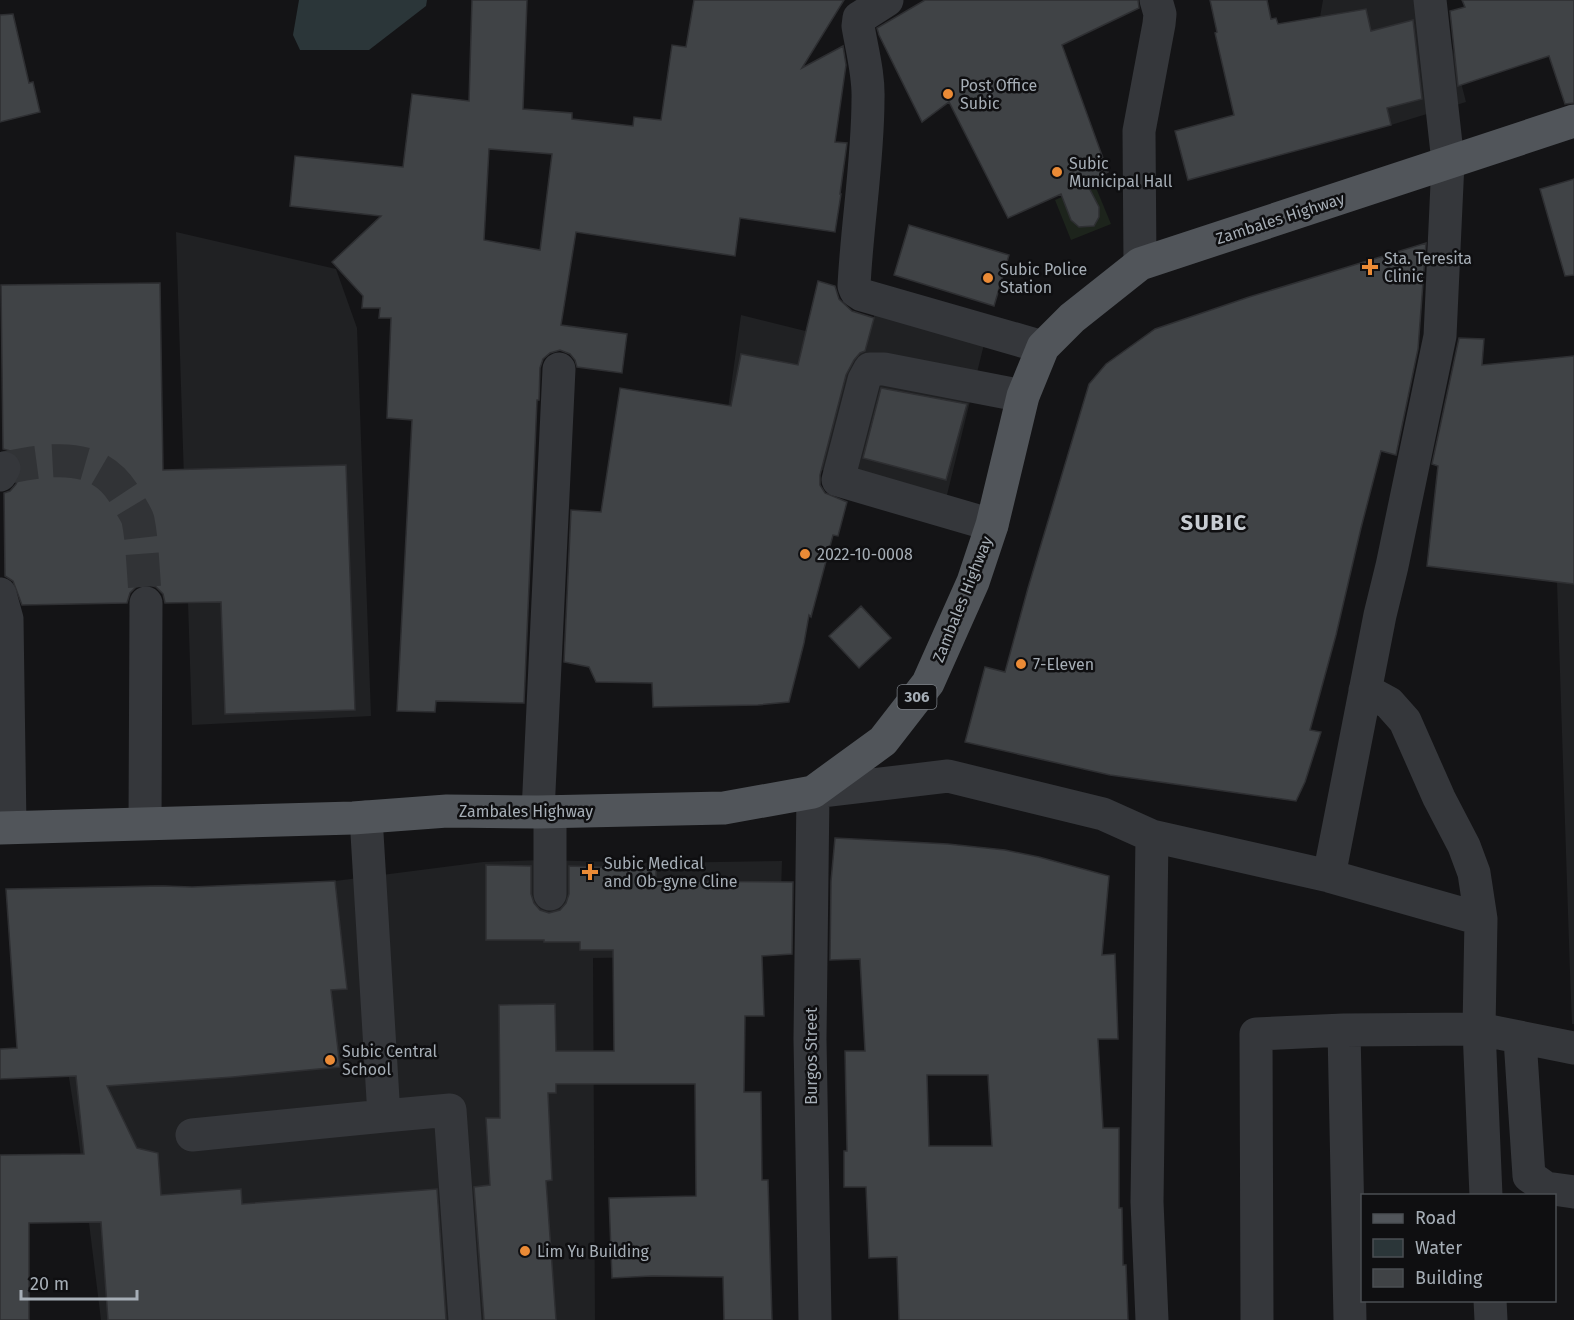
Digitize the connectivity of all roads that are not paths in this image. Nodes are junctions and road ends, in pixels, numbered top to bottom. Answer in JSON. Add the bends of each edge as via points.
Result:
{"nodes":[{"id":1,"x":887,"y":0,"type":"edge"},
{"id":2,"x":1156,"y":0,"type":"edge"},
{"id":3,"x":1430,"y":0,"type":"edge"},
{"id":4,"x":1574,"y":121,"type":"edge"},
{"id":5,"x":1448,"y":162,"type":"junction"},
{"id":6,"x":1140,"y":264,"type":"junction"},
{"id":7,"x":1043,"y":347,"type":"junction"},
{"id":8,"x":559,"y":369,"type":"dead end"},
{"id":9,"x":1023,"y":396,"type":"junction"},
{"id":10,"x":992,"y":525,"type":"junction"},
{"id":11,"x":0,"y":594,"type":"edge"},
{"id":12,"x":146,"y":603,"type":"tunnel mouth"},
{"id":13,"x":1365,"y":690,"type":"junction"},
{"id":14,"x":813,"y":792,"type":"junction"},
{"id":15,"x":544,"y":812,"type":"junction"},
{"id":16,"x":366,"y":817,"type":"junction"},
{"id":17,"x":145,"y":823,"type":"junction"},
{"id":18,"x":5,"y":827,"type":"edge"},
{"id":19,"x":1152,"y":836,"type":"junction"},
{"id":20,"x":1329,"y":876,"type":"junction"},
{"id":21,"x":550,"y":894,"type":"dead end"},
{"id":22,"x":1481,"y":919,"type":"junction"},
{"id":23,"x":1479,"y":1029,"type":"junction"},
{"id":24,"x":1344,"y":1030,"type":"junction"},
{"id":25,"x":1520,"y":1039,"type":"junction"},
{"id":26,"x":1574,"y":1048,"type":"edge"},
{"id":27,"x":384,"y":1116,"type":"junction"},
{"id":28,"x":192,"y":1135,"type":"dead end"},
{"id":29,"x":1574,"y":1192,"type":"edge"},
{"id":30,"x":1486,"y":1194,"type":"edge"},
{"id":31,"x":1490,"y":1302,"type":"edge"},
{"id":32,"x":465,"y":1320,"type":"edge"},
{"id":33,"x":815,"y":1320,"type":"edge"},
{"id":34,"x":1152,"y":1320,"type":"edge"},
{"id":35,"x":1257,"y":1320,"type":"edge"},
{"id":36,"x":1350,"y":1320,"type":"edge"},
{"id":37,"x":1491,"y":1320,"type":"edge"}],
"edges":[{"from":1,"to":7,"type":"street","via":[[859,18],[858,26],[869,97],[856,291]]},
{"from":2,"to":6,"type":"street","via":[[1160,24],[1139,131]]},
{"from":3,"to":5,"type":"street"},
{"from":4,"to":5,"type":"main road","name":"Zambales Highway","number":"306"},
{"from":5,"to":6,"type":"main road","name":"Zambales Highway","number":"306"},
{"from":5,"to":13,"type":"street","via":[[1440,336]]},
{"from":6,"to":7,"type":"main road","name":"Zambales Highway","number":"306","via":[[1072,318]]},
{"from":7,"to":9,"type":"main road","name":"Zambales Highway","number":"306"},
{"from":8,"to":15,"type":"street"},
{"from":9,"to":10,"type":"main road","name":"Zambales Highway","number":"306"},
{"from":9,"to":10,"type":"street","via":[[870,369],[838,480]]},
{"from":10,"to":14,"type":"main road","name":"Zambales Highway","number":"306","via":[[973,582],[928,682],[883,741]]},
{"from":11,"to":18,"type":"street","via":[[7,619]]},
{"from":12,"to":17,"type":"street"},
{"from":13,"to":20,"type":"street"},
{"from":13,"to":22,"type":"street","via":[[1389,703],[1405,721],[1464,846],[1474,873]]},
{"from":14,"to":15,"type":"main road","name":"Zambales Highway","number":"306","via":[[724,808]]},
{"from":14,"to":19,"type":"street","via":[[948,776],[1103,814]]},
{"from":14,"to":33,"type":"street","name":"Burgos Street","via":[[810,1039]]},
{"from":15,"to":16,"type":"main road","name":"Zambales Highway","number":"306","via":[[447,811]]},
{"from":15,"to":21,"type":"street"},
{"from":16,"to":17,"type":"main road","name":"Zambales Highway","number":"306"},
{"from":16,"to":27,"type":"street"},
{"from":17,"to":18,"type":"main road","name":"Zambales Highway","number":"306"},
{"from":19,"to":20,"type":"street"},
{"from":19,"to":34,"type":"street","via":[[1147,1202]]},
{"from":20,"to":22,"type":"street"},
{"from":22,"to":23,"type":"street"},
{"from":23,"to":24,"type":"street"},
{"from":23,"to":25,"type":"street"},
{"from":23,"to":30,"type":"street"},
{"from":24,"to":35,"type":"street","via":[[1256,1034]]},
{"from":24,"to":36,"type":"street"},
{"from":25,"to":26,"type":"street"},
{"from":25,"to":29,"type":"street","via":[[1530,1176],[1546,1188]]},
{"from":27,"to":28,"type":"street"},
{"from":27,"to":32,"type":"street","via":[[450,1110]]},
{"from":31,"to":37,"type":"street"}]}
